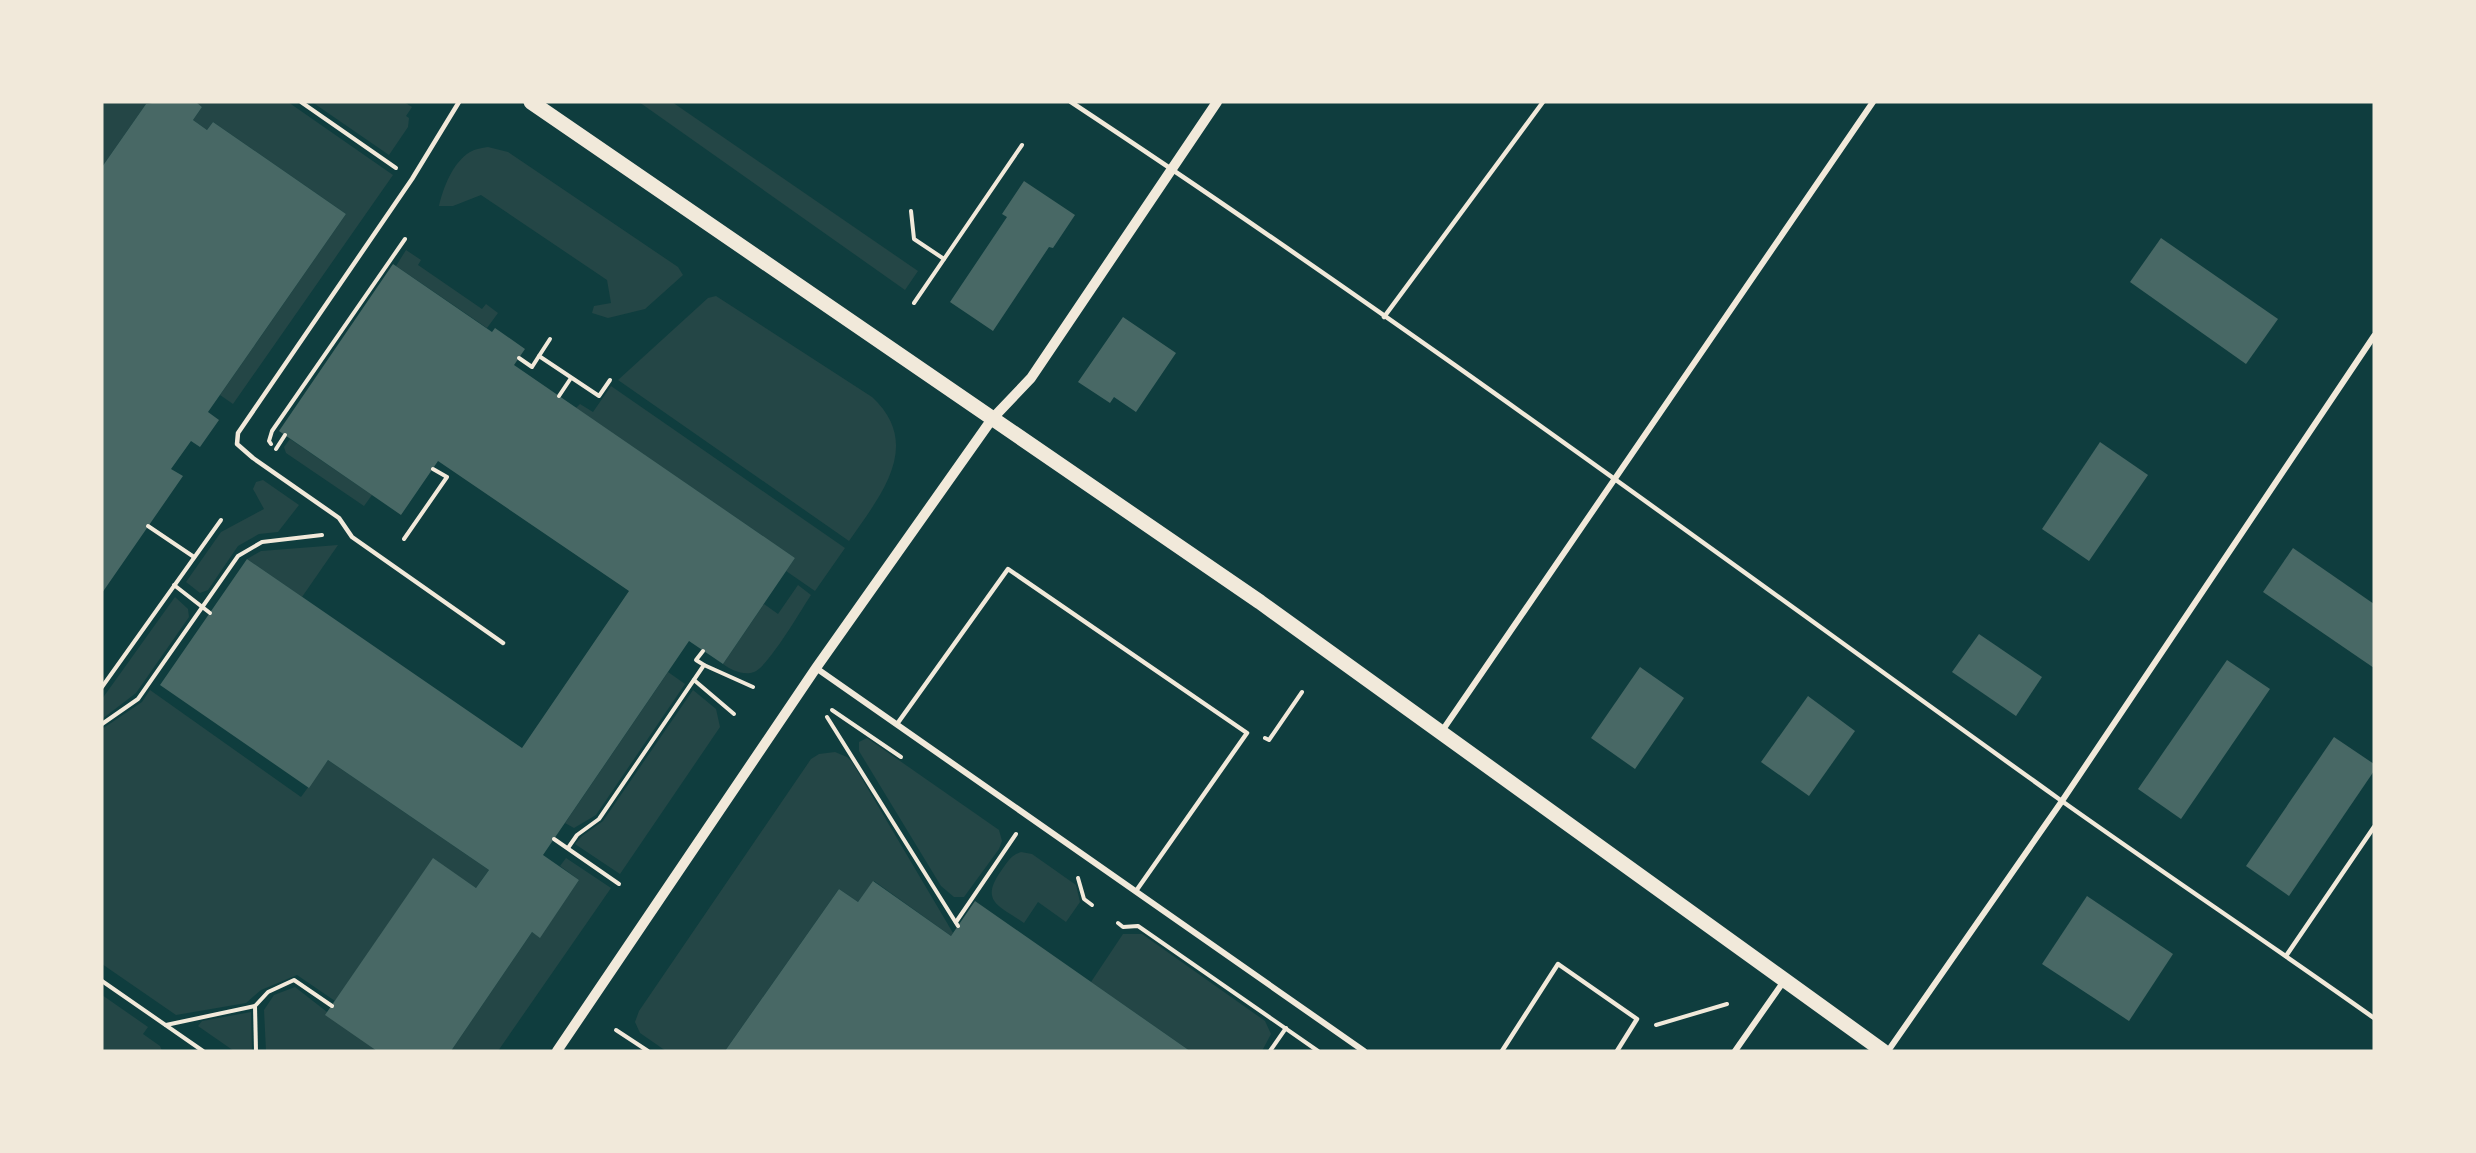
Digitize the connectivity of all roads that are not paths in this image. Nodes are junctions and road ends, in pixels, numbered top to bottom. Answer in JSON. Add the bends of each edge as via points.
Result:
{"nodes":[{"id":1,"x":459,"y":102,"type":"edge"},
{"id":2,"x":531,"y":102,"type":"edge"},
{"id":3,"x":1071,"y":102,"type":"edge"},
{"id":4,"x":1217,"y":102,"type":"edge"},
{"id":5,"x":1543,"y":102,"type":"edge"},
{"id":6,"x":1873,"y":102,"type":"edge"},
{"id":7,"x":1171,"y":168,"type":"junction"},
{"id":8,"x":1384,"y":317,"type":"junction"},
{"id":9,"x":2374,"y":336,"type":"edge"},
{"id":10,"x":992,"y":419,"type":"junction"},
{"id":11,"x":1615,"y":479,"type":"junction"},
{"id":12,"x":503,"y":643,"type":"dead end"},
{"id":13,"x":816,"y":668,"type":"junction"},
{"id":14,"x":897,"y":724,"type":"junction"},
{"id":15,"x":1442,"y":731,"type":"junction"},
{"id":16,"x":2062,"y":801,"type":"junction"},
{"id":17,"x":2374,"y":826,"type":"edge"},
{"id":18,"x":1136,"y":891,"type":"junction"},
{"id":19,"x":2286,"y":956,"type":"junction"},
{"id":20,"x":1784,"y":981,"type":"junction"},
{"id":21,"x":2374,"y":1018,"type":"edge"},
{"id":22,"x":557,"y":1051,"type":"edge"},
{"id":23,"x":1364,"y":1051,"type":"edge"},
{"id":24,"x":1502,"y":1051,"type":"edge"},
{"id":25,"x":1617,"y":1051,"type":"edge"},
{"id":26,"x":1735,"y":1051,"type":"edge"},
{"id":27,"x":1883,"y":1051,"type":"edge"},
{"id":28,"x":1888,"y":1051,"type":"edge"}],
"edges":[{"from":1,"to":12,"type":"lane","via":[[238,434],[237,444],[339,518],[352,537]]},
{"from":2,"to":10,"type":"main road"},
{"from":3,"to":7,"type":"lane"},
{"from":4,"to":7,"type":"street"},
{"from":5,"to":8,"type":"lane"},
{"from":6,"to":11,"type":"street"},
{"from":7,"to":8,"type":"lane"},
{"from":7,"to":10,"type":"street","via":[[1031,378]]},
{"from":8,"to":11,"type":"lane"},
{"from":9,"to":16,"type":"street"},
{"from":10,"to":13,"type":"street"},
{"from":10,"to":15,"type":"main road"},
{"from":11,"to":15,"type":"street"},
{"from":11,"to":16,"type":"lane"},
{"from":13,"to":14,"type":"street"},
{"from":13,"to":22,"type":"street"},
{"from":14,"to":18,"type":"street"},
{"from":14,"to":18,"type":"lane","via":[[1008,569],[1247,733]]},
{"from":15,"to":20,"type":"main road"},
{"from":16,"to":19,"type":"lane"},
{"from":16,"to":28,"type":"street"},
{"from":17,"to":19,"type":"lane"},
{"from":18,"to":23,"type":"street"},
{"from":19,"to":21,"type":"lane"},
{"from":20,"to":26,"type":"street"},
{"from":20,"to":27,"type":"main road"},
{"from":24,"to":25,"type":"lane","via":[[1558,964],[1637,1019]]}]}
